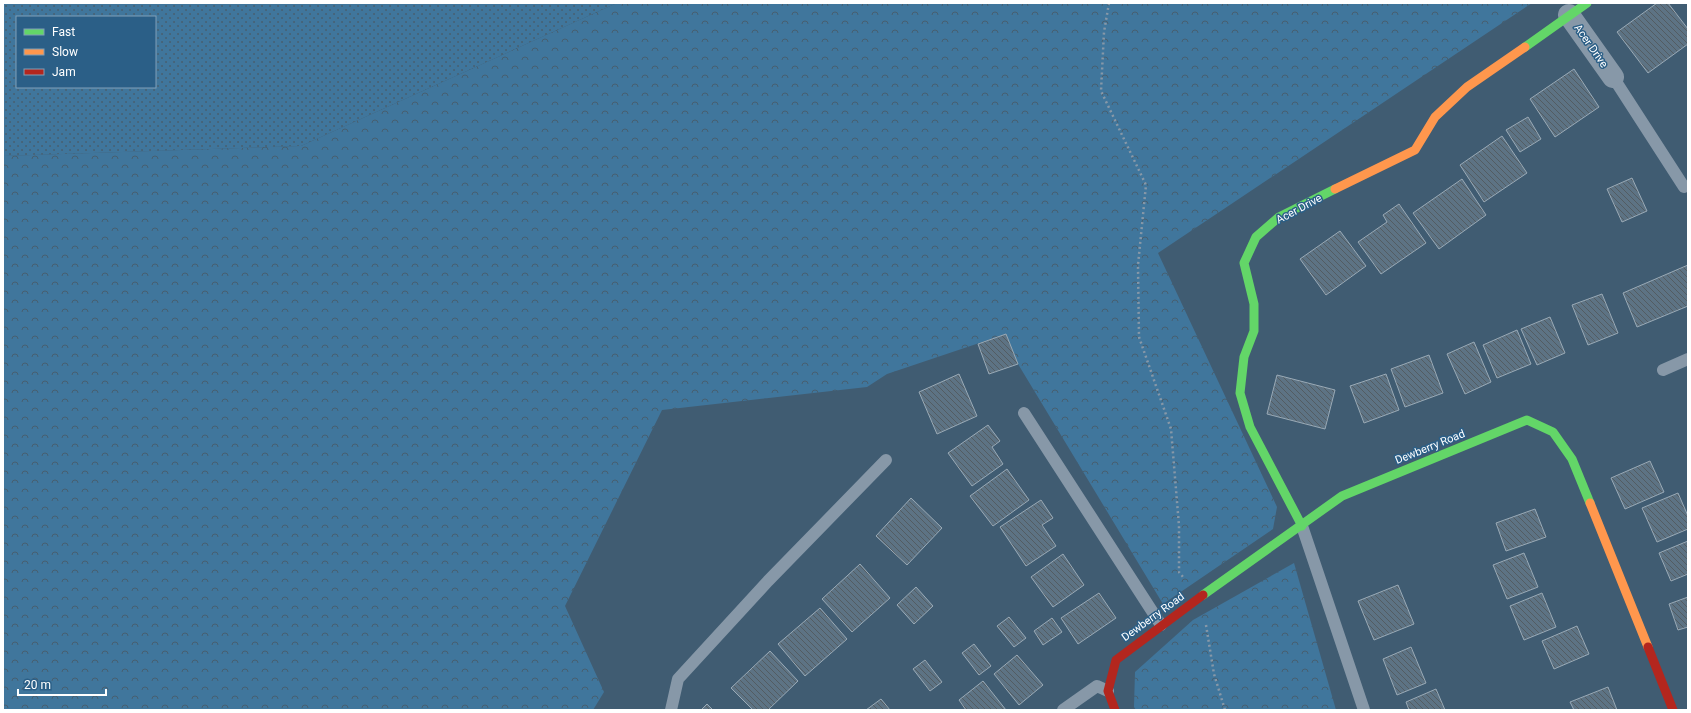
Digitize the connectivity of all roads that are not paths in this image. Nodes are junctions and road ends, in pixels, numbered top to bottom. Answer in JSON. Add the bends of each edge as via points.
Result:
{"nodes":[{"id":1,"x":1578,"y":9,"type":"edge"},
{"id":2,"x":1613,"y":77,"type":"joint"},
{"id":3,"x":1684,"y":187,"type":"dead end"},
{"id":4,"x":1688,"y":359,"type":"edge"},
{"id":5,"x":1663,"y":370,"type":"dead end"},
{"id":6,"x":1024,"y":413,"type":"dead end"},
{"id":7,"x":886,"y":460,"type":"dead end"},
{"id":8,"x":1302,"y":526,"type":"junction"},
{"id":9,"x":1161,"y":625,"type":"junction"},
{"id":10,"x":1108,"y":691,"type":"junction"},
{"id":11,"x":671,"y":710,"type":"edge"},
{"id":12,"x":1063,"y":710,"type":"edge"},
{"id":13,"x":1115,"y":710,"type":"edge"},
{"id":14,"x":1364,"y":710,"type":"edge"},
{"id":15,"x":1673,"y":710,"type":"edge"}],
"edges":[{"from":1,"to":2,"type":"street","name":"Acer Drive"},
{"from":1,"to":8,"type":"street","name":"Acer Drive","via":[[1467,87],[1435,118],[1415,150],[1279,217],[1256,237],[1244,264],[1254,304],[1254,331],[1244,356],[1240,393],[1250,427]]},
{"from":2,"to":3,"type":"lane"},
{"from":4,"to":5,"type":"lane"},
{"from":6,"to":9,"type":"lane"},
{"from":7,"to":11,"type":"lane","via":[[678,679]]},
{"from":8,"to":9,"type":"street","name":"Dewberry Road"},
{"from":8,"to":14,"type":"lane"},
{"from":8,"to":15,"type":"street","name":"Dewberry Road","via":[[1342,496],[1527,420],[1553,432],[1572,459]]},
{"from":9,"to":10,"type":"street","name":"Dewberry Road","via":[[1116,660]]},
{"from":10,"to":12,"type":"lane","via":[[1097,686]]},
{"from":10,"to":13,"type":"street"}]}
